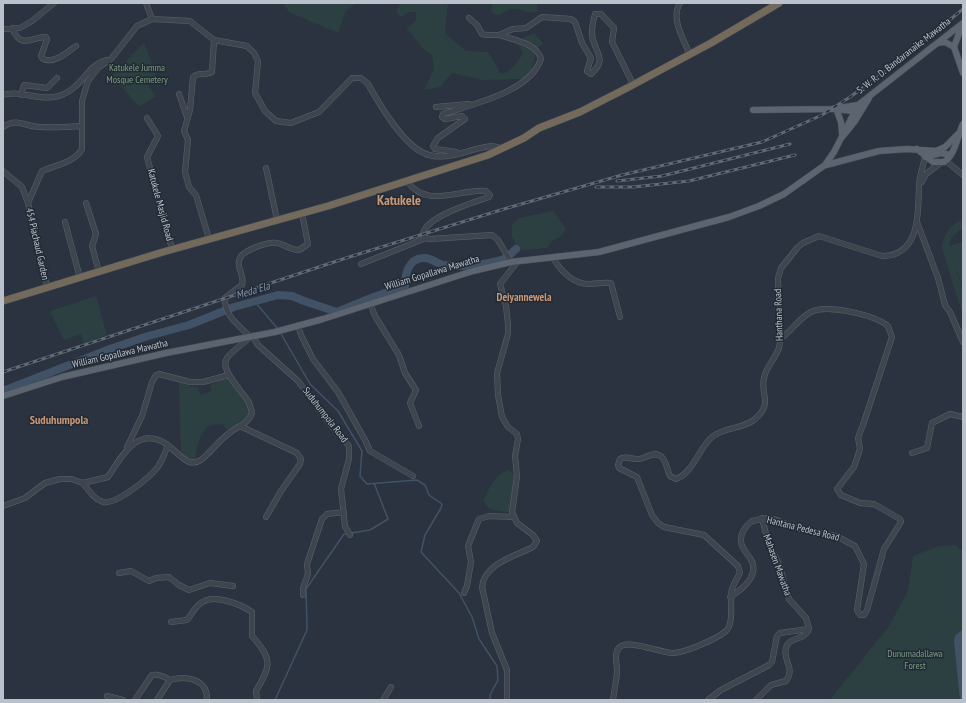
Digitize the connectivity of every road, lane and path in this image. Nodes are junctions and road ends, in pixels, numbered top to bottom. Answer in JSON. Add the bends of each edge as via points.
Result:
{"nodes":[{"id":1,"x":54,"y":3,"type":"edge"},
{"id":2,"x":146,"y":3,"type":"edge"},
{"id":3,"x":680,"y":3,"type":"edge"},
{"id":4,"x":779,"y":3,"type":"edge"},
{"id":5,"x":469,"y":18,"type":"dead end"},
{"id":6,"x":152,"y":19,"type":"junction"},
{"id":7,"x":963,"y":23,"type":"edge"},
{"id":8,"x":12,"y":28,"type":"junction"},
{"id":9,"x":3,"y":29,"type":"edge"},
{"id":10,"x":499,"y":35,"type":"junction"},
{"id":11,"x":214,"y":40,"type":"junction"},
{"id":12,"x":938,"y":43,"type":"junction"},
{"id":13,"x":76,"y":46,"type":"dead end"},
{"id":14,"x":954,"y":47,"type":"junction"},
{"id":15,"x":690,"y":55,"type":"junction"},
{"id":16,"x":111,"y":59,"type":"junction"},
{"id":17,"x":963,"y":73,"type":"edge"},
{"id":18,"x":57,"y":78,"type":"dead end"},
{"id":19,"x":634,"y":84,"type":"junction"},
{"id":20,"x":3,"y":94,"type":"edge"},
{"id":21,"x":178,"y":94,"type":"dead end"},
{"id":22,"x":21,"y":95,"type":"junction"},
{"id":23,"x":870,"y":96,"type":"junction"},
{"id":24,"x":478,"y":103,"type":"junction"},
{"id":25,"x":858,"y":105,"type":"junction"},
{"id":26,"x":436,"y":107,"type":"dead end"},
{"id":27,"x":753,"y":110,"type":"dead end"},
{"id":28,"x":835,"y":110,"type":"junction"},
{"id":29,"x":854,"y":111,"type":"junction"},
{"id":30,"x":187,"y":117,"type":"junction"},
{"id":31,"x":147,"y":118,"type":"dead end"},
{"id":32,"x":963,"y":124,"type":"edge"},
{"id":33,"x":82,"y":126,"type":"junction"},
{"id":34,"x":3,"y":127,"type":"edge"},
{"id":35,"x":958,"y":134,"type":"junction"},
{"id":36,"x":841,"y":137,"type":"junction"},
{"id":37,"x":502,"y":149,"type":"junction"},
{"id":38,"x":917,"y":149,"type":"junction"},
{"id":39,"x":834,"y":152,"type":"junction"},
{"id":40,"x":461,"y":153,"type":"junction"},
{"id":41,"x":951,"y":155,"type":"junction"},
{"id":42,"x":925,"y":157,"type":"junction"},
{"id":43,"x":843,"y":159,"type":"junction"},
{"id":44,"x":946,"y":161,"type":"junction"},
{"id":45,"x":939,"y":164,"type":"junction"},
{"id":46,"x":824,"y":165,"type":"junction"},
{"id":47,"x":266,"y":168,"type":"dead end"},
{"id":48,"x":3,"y":171,"type":"edge"},
{"id":49,"x":961,"y":174,"type":"edge"},
{"id":50,"x":407,"y":181,"type":"junction"},
{"id":51,"x":919,"y":189,"type":"junction"},
{"id":52,"x":28,"y":203,"type":"junction"},
{"id":53,"x":86,"y":203,"type":"dead end"},
{"id":54,"x":302,"y":213,"type":"junction"},
{"id":55,"x":277,"y":220,"type":"junction"},
{"id":56,"x":65,"y":222,"type":"dead end"},
{"id":57,"x":917,"y":222,"type":"junction"},
{"id":58,"x":426,"y":238,"type":"junction"},
{"id":59,"x":209,"y":239,"type":"junction"},
{"id":60,"x":172,"y":249,"type":"junction"},
{"id":61,"x":509,"y":258,"type":"junction"},
{"id":62,"x":554,"y":258,"type":"junction"},
{"id":63,"x":518,"y":261,"type":"junction"},
{"id":64,"x":361,"y":264,"type":"dead end"},
{"id":65,"x":99,"y":272,"type":"junction"},
{"id":66,"x":80,"y":278,"type":"junction"},
{"id":67,"x":47,"y":287,"type":"junction"},
{"id":68,"x":3,"y":301,"type":"edge"},
{"id":69,"x":370,"y":303,"type":"junction"},
{"id":70,"x":620,"y":317,"type":"dead end"},
{"id":71,"x":298,"y":326,"type":"junction"},
{"id":72,"x":252,"y":337,"type":"junction"},
{"id":73,"x":780,"y":339,"type":"junction"},
{"id":74,"x":963,"y":342,"type":"edge"},
{"id":75,"x":229,"y":375,"type":"junction"},
{"id":76,"x":3,"y":396,"type":"edge"},
{"id":77,"x":963,"y":417,"type":"edge"},
{"id":78,"x":240,"y":426,"type":"junction"},
{"id":79,"x":419,"y":426,"type":"dead end"},
{"id":80,"x":168,"y":445,"type":"junction"},
{"id":81,"x":125,"y":451,"type":"junction"},
{"id":82,"x":912,"y":453,"type":"dead end"},
{"id":83,"x":413,"y":476,"type":"dead end"},
{"id":84,"x":83,"y":483,"type":"junction"},
{"id":85,"x":3,"y":506,"type":"edge"},
{"id":86,"x":344,"y":512,"type":"junction"},
{"id":87,"x":266,"y":517,"type":"dead end"},
{"id":88,"x":513,"y":517,"type":"junction"},
{"id":89,"x":762,"y":518,"type":"junction"},
{"id":90,"x":350,"y":533,"type":"dead end"},
{"id":91,"x":119,"y":573,"type":"dead end"},
{"id":92,"x":233,"y":586,"type":"dead end"},
{"id":93,"x":464,"y":593,"type":"dead end"},
{"id":94,"x":303,"y":595,"type":"dead end"},
{"id":95,"x":730,"y":597,"type":"junction"},
{"id":96,"x":171,"y":622,"type":"dead end"},
{"id":97,"x":809,"y":629,"type":"junction"},
{"id":98,"x":170,"y":680,"type":"junction"},
{"id":99,"x":391,"y":687,"type":"dead end"},
{"id":100,"x":107,"y":696,"type":"dead end"},
{"id":101,"x":123,"y":700,"type":"edge"},
{"id":102,"x":135,"y":700,"type":"edge"},
{"id":103,"x":157,"y":700,"type":"edge"},
{"id":104,"x":207,"y":700,"type":"edge"},
{"id":105,"x":257,"y":700,"type":"edge"},
{"id":106,"x":383,"y":700,"type":"edge"},
{"id":107,"x":507,"y":700,"type":"edge"},
{"id":108,"x":614,"y":700,"type":"edge"},
{"id":109,"x":708,"y":700,"type":"edge"},
{"id":110,"x":756,"y":700,"type":"edge"}],
"edges":[{"from":1,"to":8,"type":"street","via":[[32,21],[20,28]]},
{"from":2,"to":6,"type":"street"},
{"from":3,"to":15,"type":"street","via":[[677,7],[677,19]]},
{"from":4,"to":15,"type":"highway"},
{"from":5,"to":10,"type":"street","via":[[482,34]]},
{"from":6,"to":11,"type":"street","via":[[190,21]]},
{"from":6,"to":16,"type":"street","via":[[137,26]]},
{"from":7,"to":12,"type":"main road","name":"S. W. R. D. Bandaranaike Mawatha"},
{"from":7,"to":14,"type":"main road"},
{"from":8,"to":9,"type":"street"},
{"from":8,"to":13,"type":"street","via":[[24,41],[48,38],[41,56],[43,60],[54,60]]},
{"from":10,"to":19,"type":"street","via":[[513,29],[526,28],[542,17],[571,19],[575,22],[590,58],[587,71],[591,74],[600,60],[592,39],[595,14],[601,14],[614,28],[612,42]]},
{"from":10,"to":24,"type":"street","via":[[529,45],[540,53],[541,60],[538,68],[511,90]]},
{"from":11,"to":30,"type":"street","via":[[212,72],[194,75]]},
{"from":11,"to":40,"type":"street","via":[[247,46],[254,53],[258,61],[255,93],[265,111],[276,122],[290,123],[319,112],[352,78],[361,78],[412,146],[429,155]]},
{"from":12,"to":14,"type":"main road","via":[[946,42]]},
{"from":12,"to":23,"type":"main road","name":"S. W. R. D. Bandaranaike Mawatha"},
{"from":14,"to":17,"type":"main road"},
{"from":15,"to":19,"type":"highway"},
{"from":16,"to":22,"type":"street","via":[[98,63],[79,86],[64,95],[39,99]]},
{"from":16,"to":33,"type":"street","name":"454 Piachaud Garden","via":[[99,67],[88,81],[82,101]]},
{"from":18,"to":22,"type":"street","via":[[47,88],[24,85]]},
{"from":19,"to":37,"type":"highway","via":[[580,112],[539,128]]},
{"from":20,"to":22,"type":"street"},
{"from":21,"to":30,"type":"street"},
{"from":23,"to":25,"type":"main road","name":"S. W. R. D. Bandaranaike Mawatha"},
{"from":23,"to":36,"type":"main road","via":[[855,121]]},
{"from":24,"to":26,"type":"street"},
{"from":24,"to":40,"type":"street","via":[[443,114],[442,117],[445,119],[462,116],[465,119],[438,138],[433,146],[435,149]]},
{"from":25,"to":28,"type":"main road"},
{"from":25,"to":29,"type":"main road","name":"William Gopallawa Mawatha"},
{"from":27,"to":28,"type":"main road"},
{"from":28,"to":29,"type":"main road"},
{"from":28,"to":36,"type":"main road","via":[[841,122]]},
{"from":29,"to":36,"type":"main road","name":"William Gopallawa Mawatha"},
{"from":30,"to":59,"type":"street","via":[[184,131],[188,140],[185,172],[189,186],[196,195]]},
{"from":31,"to":60,"type":"street","name":"Katukele Masjid Road","via":[[158,136],[147,157]]},
{"from":32,"to":35,"type":"main road"},
{"from":33,"to":34,"type":"street","via":[[37,127],[18,122]]},
{"from":33,"to":52,"type":"street","name":"454 Piachaud Garden","via":[[83,144],[79,154],[72,160],[42,171]]},
{"from":35,"to":38,"type":"main road","via":[[947,146],[938,151]]},
{"from":35,"to":41,"type":"main road"},
{"from":36,"to":39,"type":"main road","name":"William Gopallawa Mawatha"},
{"from":37,"to":40,"type":"street","via":[[488,146]]},
{"from":37,"to":50,"type":"highway"},
{"from":38,"to":42,"type":"main road"},
{"from":38,"to":43,"type":"main road","via":[[880,151]]},
{"from":39,"to":43,"type":"main road"},
{"from":39,"to":46,"type":"main road","name":"William Gopallawa Mawatha"},
{"from":41,"to":42,"type":"main road","via":[[941,153]]},
{"from":41,"to":44,"type":"main road"},
{"from":41,"to":49,"type":"street"},
{"from":42,"to":45,"type":"main road"},
{"from":42,"to":51,"type":"street"},
{"from":43,"to":46,"type":"main road"},
{"from":44,"to":45,"type":"main road"},
{"from":44,"to":49,"type":"street"},
{"from":45,"to":51,"type":"street","via":[[926,174]]},
{"from":46,"to":62,"type":"main road","name":"William Gopallawa Mawatha","via":[[778,198],[736,214],[598,252]]},
{"from":47,"to":55,"type":"street"},
{"from":48,"to":52,"type":"street","via":[[22,187]]},
{"from":50,"to":54,"type":"highway"},
{"from":50,"to":58,"type":"street","via":[[417,191],[440,197],[483,190],[490,195],[432,221],[423,233]]},
{"from":51,"to":57,"type":"street"},
{"from":52,"to":67,"type":"street","name":"454 Piachaud Garden"},
{"from":53,"to":65,"type":"street","via":[[96,234],[92,246]]},
{"from":54,"to":55,"type":"highway"},
{"from":54,"to":72,"type":"street","name":"Suduhumpola Road","via":[[308,244],[299,250],[276,243],[252,248],[241,255],[238,261],[242,285],[225,298],[225,306],[228,314]]},
{"from":55,"to":59,"type":"highway"},
{"from":56,"to":66,"type":"street"},
{"from":57,"to":73,"type":"street","name":"Hanthana Road","via":[[909,243],[889,256],[877,255],[819,236],[798,247],[778,272]]},
{"from":57,"to":74,"type":"street","via":[[945,305]]},
{"from":58,"to":61,"type":"street","via":[[492,235]]},
{"from":58,"to":64,"type":"street"},
{"from":59,"to":60,"type":"highway"},
{"from":60,"to":65,"type":"highway"},
{"from":61,"to":63,"type":"main road","name":"William Gopallawa Mawatha"},
{"from":61,"to":69,"type":"main road","name":"William Gopallawa Mawatha"},
{"from":62,"to":63,"type":"main road","name":"William Gopallawa Mawatha"},
{"from":62,"to":70,"type":"street","via":[[560,269],[574,281],[584,284],[611,283]]},
{"from":63,"to":88,"type":"street","via":[[500,284],[506,306],[508,334],[497,373],[502,417],[518,438]]},
{"from":65,"to":66,"type":"highway"},
{"from":66,"to":67,"type":"highway"},
{"from":67,"to":68,"type":"highway"},
{"from":69,"to":71,"type":"main road","name":"William Gopallawa Mawatha"},
{"from":69,"to":79,"type":"street","via":[[375,316],[400,356],[405,373],[415,386],[416,390],[410,402]]},
{"from":71,"to":72,"type":"main road","name":"William Gopallawa Mawatha"},
{"from":71,"to":83,"type":"street","via":[[313,359],[338,392],[370,451]]},
{"from":72,"to":75,"type":"street","via":[[226,360]]},
{"from":72,"to":76,"type":"main road","name":"William Gopallawa Mawatha","via":[[62,377]]},
{"from":72,"to":86,"type":"street","name":"Suduhumpola Road","via":[[298,381],[348,446],[349,459],[341,489]]},
{"from":73,"to":89,"type":"street","name":"Hantana Pedesa Road","via":[[808,314],[827,309],[878,320],[888,326],[892,337],[858,438],[860,448],[854,467],[837,489],[841,495],[860,503],[874,504],[900,519],[884,548],[864,615],[860,615],[857,610],[864,564],[855,546],[836,536]]},
{"from":73,"to":95,"type":"street","name":"Hanthana Road","via":[[779,348],[763,380],[766,402],[762,410],[748,423],[712,437],[681,477],[676,479],[670,476],[664,459],[658,454],[639,459],[623,457],[618,462],[619,468],[637,477],[658,523],[664,527],[704,535],[738,566],[740,573]]},
{"from":75,"to":78,"type":"street","via":[[249,402],[252,413]]},
{"from":75,"to":81,"type":"street","via":[[203,382],[156,375],[142,416]]},
{"from":77,"to":82,"type":"street","via":[[950,414],[936,420],[930,427],[927,448]]},
{"from":78,"to":80,"type":"street","via":[[195,463],[189,462]]},
{"from":78,"to":87,"type":"street","via":[[297,453],[301,459]]},
{"from":80,"to":81,"type":"street","via":[[150,439],[138,441]]},
{"from":80,"to":84,"type":"street","via":[[157,468],[113,501],[98,500]]},
{"from":81,"to":84,"type":"street","via":[[108,477]]},
{"from":84,"to":85,"type":"street","via":[[71,479],[44,483],[25,498]]},
{"from":86,"to":90,"type":"street","name":"Suduhumpola Road","via":[[345,526]]},
{"from":86,"to":94,"type":"street","via":[[327,514],[322,519],[307,564],[308,574]]},
{"from":88,"to":93,"type":"street","via":[[489,516],[478,519],[468,546],[471,562]]},
{"from":88,"to":107,"type":"street","via":[[536,538],[536,545],[490,569],[482,587],[492,633],[507,670]]},
{"from":89,"to":95,"type":"street","name":"Hantana Pedesa Road","via":[[752,521],[741,535],[743,548],[752,559],[753,575],[748,583]]},
{"from":89,"to":97,"type":"street","name":"Mahasen Mawatha","via":[[789,598],[806,618]]},
{"from":91,"to":92,"type":"street","via":[[131,571],[149,580],[170,577],[178,585],[189,590],[210,583]]},
{"from":95,"to":108,"type":"street","name":"Hanthana Road","via":[[729,624],[727,630],[718,636],[677,652],[663,652],[631,644],[618,648],[615,654],[617,672]]},
{"from":96,"to":105,"type":"street","via":[[187,620],[201,602],[212,599],[243,606],[252,612],[252,636],[263,648],[268,660],[267,672],[256,692]]},
{"from":97,"to":109,"type":"street","via":[[780,633],[769,665]]},
{"from":97,"to":110,"type":"street","via":[[804,637],[792,640],[786,648],[790,676],[786,681],[772,685]]},
{"from":98,"to":102,"type":"street","via":[[152,675]]},
{"from":98,"to":103,"type":"street"},
{"from":98,"to":104,"type":"street","via":[[180,676],[203,685]]},
{"from":99,"to":106,"type":"street"},
{"from":100,"to":101,"type":"street"}]}
